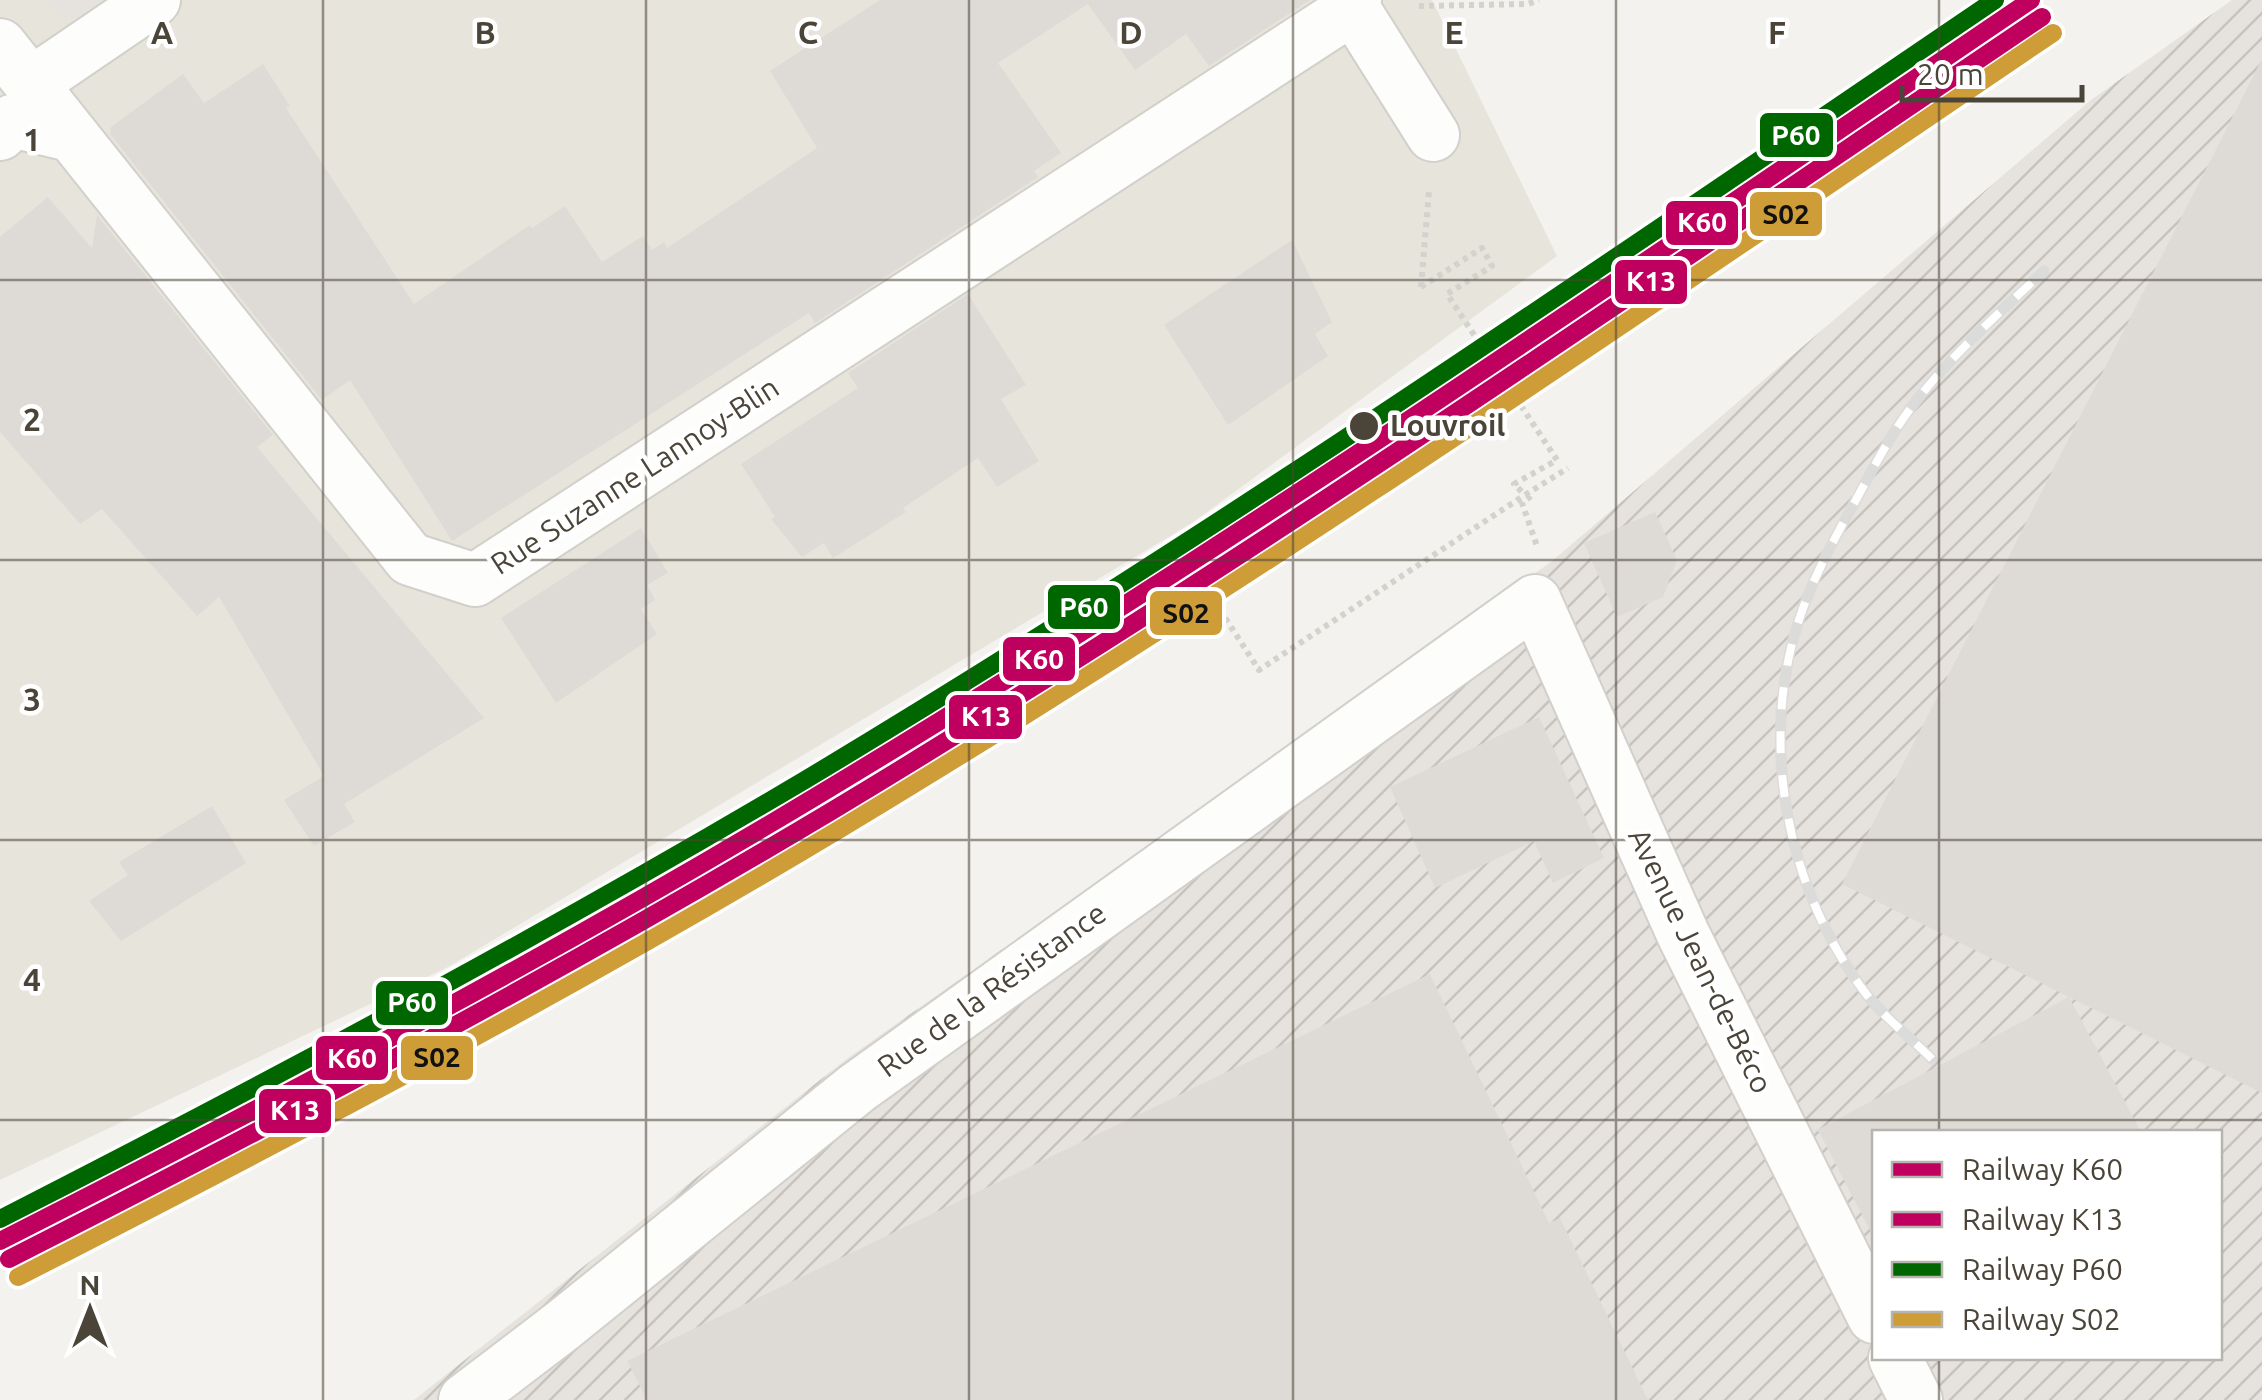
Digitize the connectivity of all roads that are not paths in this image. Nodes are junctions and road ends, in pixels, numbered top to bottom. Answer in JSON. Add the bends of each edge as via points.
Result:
{"nodes":[{"id":1,"x":154,"y":0,"type":"edge"},
{"id":2,"x":1354,"y":4,"type":"edge"},
{"id":3,"x":16,"y":64,"type":"edge"},
{"id":4,"x":0,"y":134,"type":"edge"},
{"id":5,"x":70,"y":135,"type":"junction"},
{"id":6,"x":1434,"y":135,"type":"road end"},
{"id":7,"x":1535,"y":601,"type":"joint"},
{"id":8,"x":1872,"y":1312,"type":"edge"},
{"id":9,"x":1896,"y":1360,"type":"edge"},
{"id":10,"x":465,"y":1400,"type":"edge"},
{"id":11,"x":1916,"y":1400,"type":"edge"}],
"edges":[{"from":1,"to":3,"type":"street"},
{"from":2,"to":5,"type":"street","name":"Rue Suzanne Lannoy-Blin","via":[[476,580],[410,560]]},
{"from":2,"to":6,"type":"street"},
{"from":3,"to":5,"type":"street","name":"Rue Suzanne Lannoy-Blin"},
{"from":4,"to":5,"type":"street","via":[[12,120]]},
{"from":7,"to":8,"type":"street","name":"Avenue Jean-de-Béco","via":[[1683,934]]},
{"from":7,"to":10,"type":"street","name":"Rue de la Résistance","via":[[857,1088]]},
{"from":9,"to":11,"type":"street"}]}
